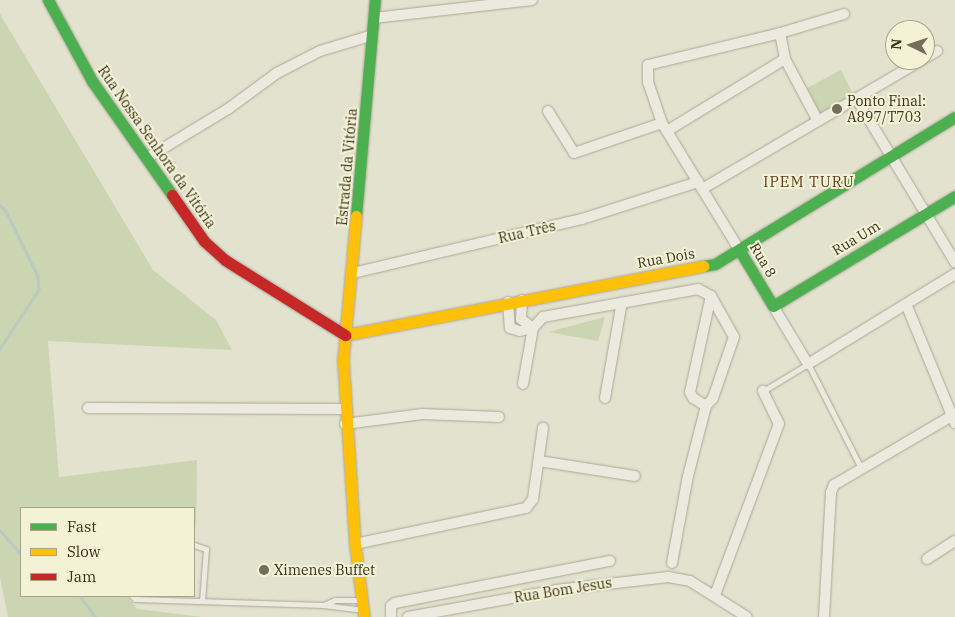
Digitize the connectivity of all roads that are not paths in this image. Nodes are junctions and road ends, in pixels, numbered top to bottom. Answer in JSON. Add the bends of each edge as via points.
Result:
{"nodes":[{"id":1,"x":48,"y":0,"type":"edge"},
{"id":2,"x":375,"y":0,"type":"edge"},
{"id":3,"x":532,"y":0,"type":"edge"},
{"id":4,"x":844,"y":14,"type":"dead end"},
{"id":5,"x":374,"y":18,"type":"junction"},
{"id":6,"x":780,"y":33,"type":"junction"},
{"id":7,"x":373,"y":35,"type":"junction"},
{"id":8,"x":785,"y":59,"type":"junction"},
{"id":9,"x":905,"y":70,"type":"edge"},
{"id":10,"x":856,"y":98,"type":"junction"},
{"id":11,"x":548,"y":111,"type":"dead end"},
{"id":12,"x":955,"y":117,"type":"edge"},
{"id":13,"x":818,"y":121,"type":"junction"},
{"id":14,"x":664,"y":127,"type":"junction"},
{"id":15,"x":892,"y":157,"type":"junction"},
{"id":16,"x":147,"y":158,"type":"junction"},
{"id":17,"x":700,"y":185,"type":"junction"},
{"id":18,"x":955,"y":196,"type":"edge"},
{"id":19,"x":926,"y":214,"type":"junction"},
{"id":20,"x":740,"y":250,"type":"junction"},
{"id":21,"x":955,"y":262,"type":"edge"},
{"id":22,"x":353,"y":273,"type":"junction"},
{"id":23,"x":955,"y":274,"type":"edge"},
{"id":24,"x":711,"y":296,"type":"junction"},
{"id":25,"x":522,"y":300,"type":"junction"},
{"id":26,"x":508,"y":302,"type":"junction"},
{"id":27,"x":622,"y":302,"type":"junction"},
{"id":28,"x":906,"y":304,"type":"junction"},
{"id":29,"x":773,"y":306,"type":"junction"},
{"id":30,"x":348,"y":318,"type":"junction"},
{"id":31,"x":331,"y":325,"type":"junction"},
{"id":32,"x":533,"y":328,"type":"junction"},
{"id":33,"x":345,"y":335,"type":"junction"},
{"id":34,"x":808,"y":364,"type":"junction"},
{"id":35,"x":523,"y":384,"type":"dead end"},
{"id":36,"x":763,"y":391,"type":"joint"},
{"id":37,"x":605,"y":398,"type":"dead end"},
{"id":38,"x":706,"y":406,"type":"junction"},
{"id":39,"x":88,"y":408,"type":"dead end"},
{"id":40,"x":344,"y":409,"type":"junction"},
{"id":41,"x":499,"y":418,"type":"dead end"},
{"id":42,"x":954,"y":418,"type":"edge"},
{"id":43,"x":345,"y":424,"type":"junction"},
{"id":44,"x":543,"y":428,"type":"dead end"},
{"id":45,"x":539,"y":461,"type":"junction"},
{"id":46,"x":861,"y":468,"type":"junction"},
{"id":47,"x":635,"y":476,"type":"dead end"},
{"id":48,"x":955,"y":541,"type":"edge"},
{"id":49,"x":355,"y":544,"type":"junction"},
{"id":50,"x":195,"y":545,"type":"edge"},
{"id":51,"x":927,"y":559,"type":"dead end"},
{"id":52,"x":610,"y":561,"type":"dead end"},
{"id":53,"x":672,"y":562,"type":"dead end"},
{"id":54,"x":715,"y":595,"type":"junction"},
{"id":55,"x":134,"y":597,"type":"edge"},
{"id":56,"x":202,"y":600,"type":"junction"},
{"id":57,"x":323,"y":605,"type":"junction"},
{"id":58,"x":363,"y":609,"type":"edge"},
{"id":59,"x":391,"y":617,"type":"edge"},
{"id":60,"x":408,"y":617,"type":"edge"},
{"id":61,"x":747,"y":617,"type":"edge"},
{"id":62,"x":824,"y":617,"type":"edge"}],
"edges":[{"from":1,"to":16,"type":"main road","name":"Rua Nossa Senhora da Vitória","via":[[92,81]]},
{"from":2,"to":5,"type":"main road","name":"Estrada da Vitória"},
{"from":3,"to":5,"type":"street"},
{"from":4,"to":6,"type":"street"},
{"from":5,"to":7,"type":"main road","name":"Estrada da Vitória"},
{"from":6,"to":8,"type":"street"},
{"from":6,"to":14,"type":"street","name":"Rua 8","via":[[648,65],[648,82]]},
{"from":7,"to":16,"type":"street","via":[[320,51],[277,73],[221,114]]},
{"from":7,"to":22,"type":"main road","name":"Estrada da Vitória"},
{"from":8,"to":13,"type":"street"},
{"from":8,"to":14,"type":"street"},
{"from":9,"to":10,"type":"street","name":"Rua Três"},
{"from":10,"to":13,"type":"street","name":"Rua Três"},
{"from":10,"to":15,"type":"street"},
{"from":11,"to":14,"type":"street","via":[[574,153]]},
{"from":12,"to":15,"type":"main road","name":"Rua Dois"},
{"from":13,"to":17,"type":"street","name":"Rua Três"},
{"from":14,"to":17,"type":"street","name":"Rua 8"},
{"from":15,"to":19,"type":"street"},
{"from":15,"to":20,"type":"main road","name":"Rua Dois"},
{"from":16,"to":31,"type":"main road","name":"Rua Nossa Senhora da Vitória","via":[[194,228],[214,251]]},
{"from":17,"to":20,"type":"street","name":"Rua 8"},
{"from":17,"to":22,"type":"street","name":"Rua Três","via":[[582,219]]},
{"from":18,"to":19,"type":"main road","name":"Rua Um"},
{"from":19,"to":21,"type":"street"},
{"from":19,"to":29,"type":"main road","name":"Rua Um"},
{"from":20,"to":25,"type":"main road","name":"Rua Dois","via":[[715,264]]},
{"from":20,"to":29,"type":"main road","name":"Rua 8"},
{"from":22,"to":30,"type":"main road","name":"Estrada da Vitória"},
{"from":23,"to":28,"type":"street"},
{"from":24,"to":27,"type":"street","via":[[698,289]]},
{"from":24,"to":38,"type":"street","via":[[690,392],[693,398]]},
{"from":24,"to":38,"type":"street","via":[[734,337],[713,398]]},
{"from":25,"to":26,"type":"main road","name":"Rua Dois"},
{"from":25,"to":32,"type":"street","via":[[521,319]]},
{"from":26,"to":32,"type":"street","via":[[510,328],[520,331]]},
{"from":26,"to":33,"type":"main road","name":"Rua Dois"},
{"from":27,"to":32,"type":"street","via":[[546,316]]},
{"from":27,"to":37,"type":"street"},
{"from":28,"to":34,"type":"street"},
{"from":28,"to":42,"type":"street"},
{"from":29,"to":34,"type":"street","name":"Rua 8"},
{"from":30,"to":31,"type":"main road","via":[[342,324]]},
{"from":30,"to":33,"type":"main road","name":"Estrada da Vitória"},
{"from":31,"to":33,"type":"main road","name":"Rua Nossa Senhora da Vitória"},
{"from":32,"to":35,"type":"street"},
{"from":33,"to":40,"type":"main road","name":"Estrada da Vitória"},
{"from":34,"to":36,"type":"lane"},
{"from":34,"to":46,"type":"lane","name":"Rua 8"},
{"from":36,"to":54,"type":"street","via":[[779,424]]},
{"from":38,"to":53,"type":"street","via":[[688,476]]},
{"from":39,"to":40,"type":"street"},
{"from":40,"to":43,"type":"main road","name":"Estrada da Vitória"},
{"from":41,"to":43,"type":"street","via":[[422,414]]},
{"from":42,"to":46,"type":"street"},
{"from":43,"to":49,"type":"main road","name":"Estrada da Vitória"},
{"from":44,"to":45,"type":"street"},
{"from":45,"to":47,"type":"street"},
{"from":45,"to":49,"type":"street","via":[[533,499],[526,508]]},
{"from":46,"to":62,"type":"street","via":[[834,485],[831,492]]},
{"from":48,"to":51,"type":"street"},
{"from":49,"to":58,"type":"main road","name":"Estrada da Vitória"},
{"from":50,"to":56,"type":"lane","via":[[206,549]]},
{"from":52,"to":59,"type":"street","via":[[394,603]]},
{"from":54,"to":60,"type":"street","name":"Rua Bom Jesus","via":[[686,579],[628,580]]},
{"from":54,"to":61,"type":"street","name":"Rua Bom Jesus"},
{"from":55,"to":56,"type":"lane"},
{"from":56,"to":57,"type":"lane"},
{"from":57,"to":58,"type":"lane"},
{"from":57,"to":58,"type":"lane","via":[[335,600]]}]}
